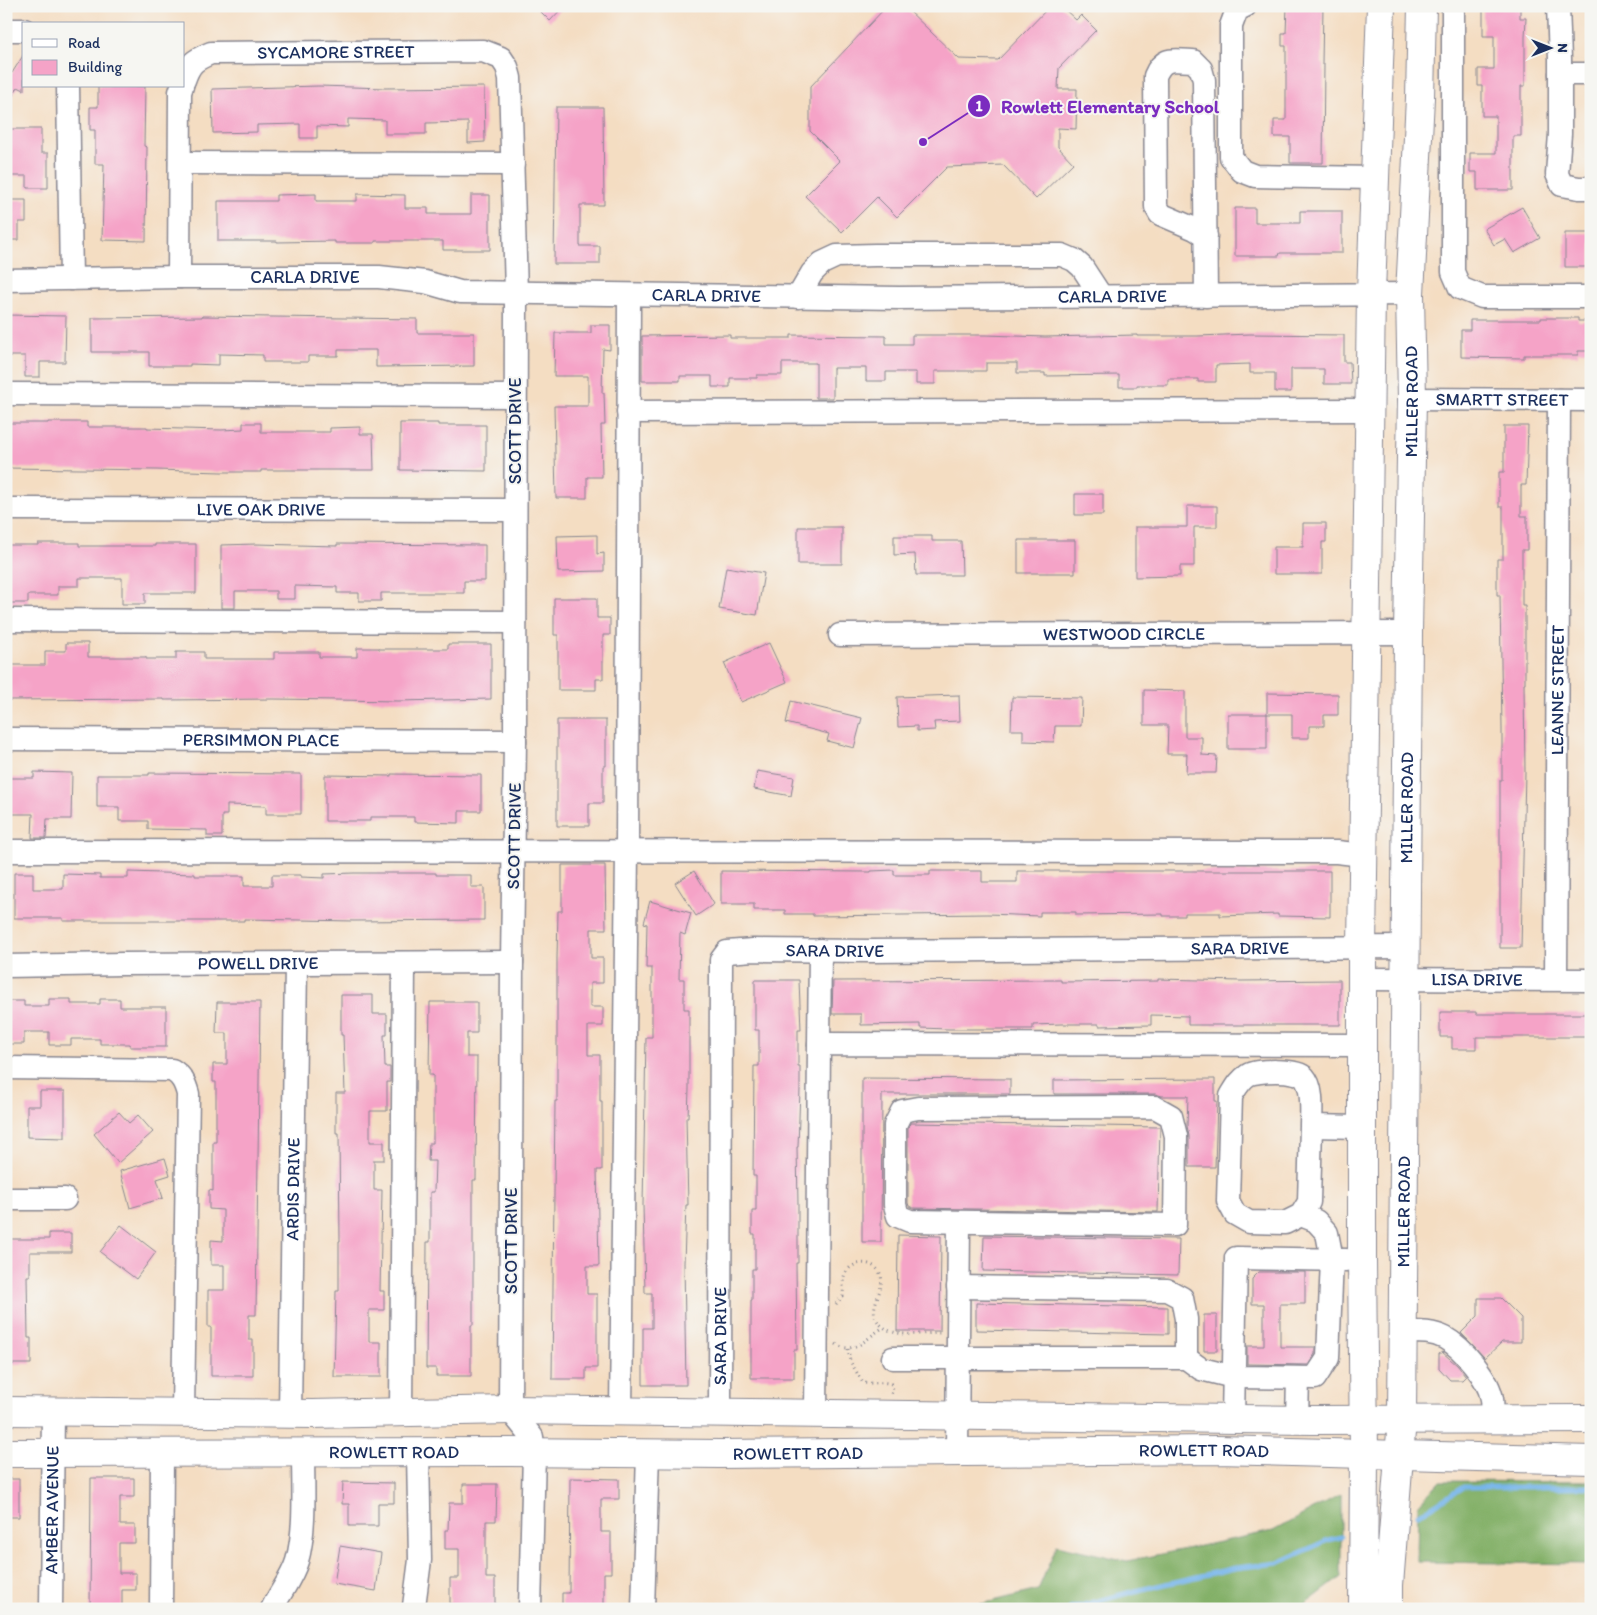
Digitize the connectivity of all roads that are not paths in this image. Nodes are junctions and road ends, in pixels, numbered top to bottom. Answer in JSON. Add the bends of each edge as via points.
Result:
{"nodes":[{"id":1,"x":1245,"y":6,"type":"edge"},
{"id":2,"x":1381,"y":6,"type":"edge"},
{"id":3,"x":1422,"y":6,"type":"edge"},
{"id":4,"x":1558,"y":6,"type":"edge"},
{"id":5,"x":1454,"y":13,"type":"dead end"},
{"id":6,"x":6,"y":30,"type":"edge"},
{"id":7,"x":22,"y":30,"type":"edge"},
{"id":8,"x":501,"y":58,"type":"joint"},
{"id":9,"x":1560,"y":74,"type":"junction"},
{"id":10,"x":1591,"y":74,"type":"edge"},
{"id":11,"x":185,"y":78,"type":"edge"},
{"id":12,"x":68,"y":88,"type":"edge"},
{"id":13,"x":182,"y":88,"type":"edge"},
{"id":14,"x":180,"y":163,"type":"junction"},
{"id":15,"x":513,"y":164,"type":"junction"},
{"id":16,"x":1375,"y":178,"type":"junction"},
{"id":17,"x":1591,"y":188,"type":"edge"},
{"id":18,"x":1206,"y":236,"type":"junction"},
{"id":19,"x":179,"y":277,"type":"junction"},
{"id":20,"x":71,"y":279,"type":"junction"},
{"id":21,"x":6,"y":280,"type":"edge"},
{"id":22,"x":516,"y":293,"type":"junction"},
{"id":23,"x":1371,"y":294,"type":"junction"},
{"id":24,"x":1410,"y":294,"type":"junction"},
{"id":25,"x":629,"y":295,"type":"junction"},
{"id":26,"x":1101,"y":296,"type":"junction"},
{"id":27,"x":1206,"y":296,"type":"junction"},
{"id":28,"x":798,"y":297,"type":"junction"},
{"id":29,"x":1591,"y":297,"type":"edge"},
{"id":30,"x":6,"y":394,"type":"edge"},
{"id":31,"x":516,"y":396,"type":"junction"},
{"id":32,"x":1412,"y":399,"type":"junction"},
{"id":33,"x":1559,"y":400,"type":"junction"},
{"id":34,"x":1591,"y":400,"type":"edge"},
{"id":35,"x":1370,"y":410,"type":"junction"},
{"id":36,"x":628,"y":412,"type":"junction"},
{"id":37,"x":6,"y":509,"type":"edge"},
{"id":38,"x":515,"y":510,"type":"junction"},
{"id":39,"x":6,"y":620,"type":"edge"},
{"id":40,"x":515,"y":622,"type":"junction"},
{"id":41,"x":1366,"y":633,"type":"junction"},
{"id":42,"x":1408,"y":633,"type":"junction"},
{"id":43,"x":840,"y":635,"type":"dead end"},
{"id":44,"x":6,"y":739,"type":"edge"},
{"id":45,"x":515,"y":741,"type":"junction"},
{"id":46,"x":6,"y":851,"type":"edge"},
{"id":47,"x":514,"y":851,"type":"junction"},
{"id":48,"x":627,"y":851,"type":"junction"},
{"id":49,"x":1363,"y":855,"type":"junction"},
{"id":50,"x":1406,"y":947,"type":"junction"},
{"id":51,"x":1362,"y":948,"type":"junction"},
{"id":52,"x":820,"y":950,"type":"junction"},
{"id":53,"x":512,"y":962,"type":"junction"},
{"id":54,"x":404,"y":963,"type":"junction"},
{"id":55,"x":296,"y":964,"type":"junction"},
{"id":56,"x":6,"y":966,"type":"edge"},
{"id":57,"x":1406,"y":978,"type":"junction"},
{"id":58,"x":1362,"y":979,"type":"junction"},
{"id":59,"x":1556,"y":979,"type":"junction"},
{"id":60,"x":1591,"y":980,"type":"edge"},
{"id":61,"x":819,"y":1044,"type":"junction"},
{"id":62,"x":1362,"y":1045,"type":"junction"},
{"id":63,"x":6,"y":1068,"type":"edge"},
{"id":64,"x":1311,"y":1126,"type":"junction"},
{"id":65,"x":1362,"y":1127,"type":"junction"},
{"id":66,"x":6,"y":1199,"type":"edge"},
{"id":67,"x":65,"y":1199,"type":"dead end"},
{"id":68,"x":1301,"y":1215,"type":"junction"},
{"id":69,"x":959,"y":1222,"type":"junction"},
{"id":70,"x":1332,"y":1259,"type":"junction"},
{"id":71,"x":1362,"y":1260,"type":"junction"},
{"id":72,"x":958,"y":1287,"type":"junction"},
{"id":73,"x":1403,"y":1332,"type":"junction"},
{"id":74,"x":893,"y":1358,"type":"dead end"},
{"id":75,"x":958,"y":1358,"type":"junction"},
{"id":76,"x":1186,"y":1358,"type":"junction"},
{"id":77,"x":1234,"y":1377,"type":"junction"},
{"id":78,"x":1298,"y":1378,"type":"junction"},
{"id":79,"x":510,"y":1410,"type":"junction"},
{"id":80,"x":6,"y":1411,"type":"edge"},
{"id":81,"x":53,"y":1411,"type":"junction"},
{"id":82,"x":183,"y":1411,"type":"junction"},
{"id":83,"x":621,"y":1412,"type":"junction"},
{"id":84,"x":720,"y":1412,"type":"junction"},
{"id":85,"x":401,"y":1413,"type":"junction"},
{"id":86,"x":290,"y":1414,"type":"junction"},
{"id":87,"x":826,"y":1414,"type":"junction"},
{"id":88,"x":957,"y":1415,"type":"junction"},
{"id":89,"x":1234,"y":1419,"type":"junction"},
{"id":90,"x":1298,"y":1419,"type":"junction"},
{"id":91,"x":1363,"y":1419,"type":"junction"},
{"id":92,"x":1402,"y":1419,"type":"junction"},
{"id":93,"x":1492,"y":1419,"type":"junction"},
{"id":94,"x":1591,"y":1419,"type":"edge"},
{"id":95,"x":418,"y":1452,"type":"junction"},
{"id":96,"x":957,"y":1452,"type":"junction"},
{"id":97,"x":1310,"y":1452,"type":"junction"},
{"id":98,"x":6,"y":1453,"type":"edge"},
{"id":99,"x":52,"y":1453,"type":"junction"},
{"id":100,"x":162,"y":1453,"type":"junction"},
{"id":101,"x":303,"y":1453,"type":"junction"},
{"id":102,"x":534,"y":1453,"type":"junction"},
{"id":103,"x":836,"y":1453,"type":"junction"},
{"id":104,"x":648,"y":1454,"type":"junction"},
{"id":105,"x":1364,"y":1454,"type":"junction"},
{"id":106,"x":1399,"y":1456,"type":"junction"},
{"id":107,"x":1591,"y":1460,"type":"edge"},
{"id":108,"x":1364,"y":1495,"type":"junction"},
{"id":109,"x":51,"y":1609,"type":"edge"},
{"id":110,"x":161,"y":1609,"type":"edge"},
{"id":111,"x":272,"y":1609,"type":"edge"},
{"id":112,"x":413,"y":1609,"type":"edge"},
{"id":113,"x":530,"y":1609,"type":"edge"},
{"id":114,"x":643,"y":1609,"type":"edge"},
{"id":115,"x":1363,"y":1609,"type":"edge"},
{"id":116,"x":1389,"y":1609,"type":"edge"}],
"edges":[{"from":1,"to":16,"type":"street","via":[[1237,10],[1231,26],[1231,157],[1242,171],[1255,176]]},
{"from":2,"to":16,"type":"main road"},
{"from":3,"to":24,"type":"main road","name":"MILLER ROAD"},
{"from":4,"to":9,"type":"street"},
{"from":5,"to":29,"type":"street","via":[[1454,272],[1460,288],[1482,297]]},
{"from":6,"to":7,"type":"street"},
{"from":8,"to":11,"type":"street","name":"SYCAMORE STREET","via":[[483,52],[211,53],[195,59]]},
{"from":8,"to":15,"type":"street","name":"SCOTT DRIVE","via":[[510,78]]},
{"from":9,"to":10,"type":"street"},
{"from":9,"to":17,"type":"street","via":[[1557,174],[1562,185]]},
{"from":12,"to":20,"type":"street"},
{"from":13,"to":14,"type":"street"},
{"from":14,"to":15,"type":"street"},
{"from":14,"to":19,"type":"street"},
{"from":15,"to":22,"type":"street","name":"SCOTT DRIVE"},
{"from":16,"to":23,"type":"main road"},
{"from":18,"to":18,"type":"street","via":[[1204,80],[1201,69],[1193,61],[1165,61],[1155,76],[1156,207],[1160,214]]},
{"from":18,"to":27,"type":"street"},
{"from":19,"to":20,"type":"street","name":"CARLA DRIVE"},
{"from":19,"to":22,"type":"street","name":"CARLA DRIVE","via":[[379,277],[425,282],[460,292]]},
{"from":20,"to":21,"type":"street","name":"CARLA DRIVE"},
{"from":22,"to":25,"type":"street","name":"CARLA DRIVE"},
{"from":22,"to":31,"type":"street","name":"SCOTT DRIVE"},
{"from":23,"to":24,"type":"street","name":"CARLA DRIVE"},
{"from":23,"to":27,"type":"street","name":"CARLA DRIVE"},
{"from":23,"to":35,"type":"main road"},
{"from":24,"to":32,"type":"main road","name":"MILLER ROAD"},
{"from":25,"to":28,"type":"street","name":"CARLA DRIVE"},
{"from":25,"to":36,"type":"street"},
{"from":26,"to":27,"type":"street","name":"CARLA DRIVE"},
{"from":26,"to":28,"type":"street","name":"CARLA DRIVE"},
{"from":26,"to":28,"type":"street","via":[[1082,268],[1062,255],[875,255],[837,256],[822,263]]},
{"from":30,"to":31,"type":"street"},
{"from":31,"to":38,"type":"street","name":"SCOTT DRIVE"},
{"from":32,"to":33,"type":"street","name":"SMARTT STREET"},
{"from":32,"to":42,"type":"main road","name":"MILLER ROAD"},
{"from":33,"to":34,"type":"street","name":"SMARTT STREET"},
{"from":33,"to":59,"type":"street","name":"LEANNE STREET"},
{"from":35,"to":36,"type":"street"},
{"from":35,"to":41,"type":"main road"},
{"from":36,"to":48,"type":"street"},
{"from":37,"to":38,"type":"street","name":"LIVE OAK DRIVE"},
{"from":38,"to":40,"type":"street","name":"SCOTT DRIVE"},
{"from":39,"to":40,"type":"street"},
{"from":40,"to":45,"type":"street","name":"SCOTT DRIVE"},
{"from":41,"to":42,"type":"street","name":"WESTWOOD CIRCLE"},
{"from":41,"to":43,"type":"street","name":"WESTWOOD CIRCLE"},
{"from":41,"to":49,"type":"main road"},
{"from":42,"to":50,"type":"main road","name":"MILLER ROAD"},
{"from":44,"to":45,"type":"street","name":"PERSIMMON PLACE"},
{"from":45,"to":47,"type":"street","name":"SCOTT DRIVE"},
{"from":46,"to":47,"type":"street"},
{"from":47,"to":48,"type":"street"},
{"from":47,"to":53,"type":"street","name":"SCOTT DRIVE"},
{"from":48,"to":49,"type":"street","via":[[1327,852]]},
{"from":48,"to":83,"type":"street"},
{"from":49,"to":51,"type":"main road"},
{"from":50,"to":51,"type":"street","name":"SARA DRIVE"},
{"from":50,"to":57,"type":"main road","name":"MILLER ROAD"},
{"from":51,"to":52,"type":"street","name":"SARA DRIVE"},
{"from":51,"to":58,"type":"main road"},
{"from":52,"to":61,"type":"street"},
{"from":52,"to":84,"type":"street","name":"SARA DRIVE","via":[[738,950],[727,952],[721,960]]},
{"from":53,"to":54,"type":"street","name":"POWELL DRIVE"},
{"from":53,"to":79,"type":"street","name":"SCOTT DRIVE"},
{"from":54,"to":55,"type":"street","name":"POWELL DRIVE"},
{"from":54,"to":85,"type":"street"},
{"from":55,"to":56,"type":"street","name":"POWELL DRIVE"},
{"from":55,"to":86,"type":"street","name":"ARDIS DRIVE"},
{"from":57,"to":58,"type":"street","name":"LISA DRIVE"},
{"from":57,"to":59,"type":"street","name":"LISA DRIVE"},
{"from":57,"to":73,"type":"main road","name":"MILLER ROAD"},
{"from":58,"to":62,"type":"main road"},
{"from":59,"to":60,"type":"street","name":"LISA DRIVE"},
{"from":61,"to":62,"type":"street"},
{"from":61,"to":87,"type":"street"},
{"from":62,"to":65,"type":"main road"},
{"from":63,"to":82,"type":"street","via":[[172,1070],[186,1084]]},
{"from":64,"to":65,"type":"street"},
{"from":64,"to":68,"type":"street","via":[[1309,1202]]},
{"from":64,"to":68,"type":"street","via":[[1312,1094],[1304,1077],[1297,1072],[1249,1074],[1238,1083],[1231,1096],[1228,1201],[1235,1214],[1249,1222],[1285,1224]]},
{"from":65,"to":71,"type":"main road"},
{"from":66,"to":67,"type":"street"},
{"from":68,"to":70,"type":"street","via":[[1316,1221],[1327,1233]]},
{"from":69,"to":69,"type":"street","via":[[1175,1225],[1176,1136],[1171,1116],[1155,1107],[918,1108],[902,1111],[896,1125],[895,1205],[898,1216],[910,1221]]},
{"from":69,"to":72,"type":"street"},
{"from":70,"to":71,"type":"street"},
{"from":70,"to":77,"type":"street","via":[[1236,1258]]},
{"from":70,"to":78,"type":"street","via":[[1328,1358],[1315,1378]]},
{"from":71,"to":91,"type":"main road"},
{"from":72,"to":75,"type":"street"},
{"from":72,"to":76,"type":"street","via":[[1167,1290],[1182,1298],[1186,1319]]},
{"from":73,"to":92,"type":"main road","name":"MILLER ROAD"},
{"from":73,"to":93,"type":"street","via":[[1426,1332],[1446,1338],[1467,1356],[1489,1389]]},
{"from":74,"to":75,"type":"street"},
{"from":75,"to":76,"type":"street"},
{"from":75,"to":88,"type":"street"},
{"from":76,"to":77,"type":"street","via":[[1201,1369]]},
{"from":77,"to":78,"type":"street"},
{"from":77,"to":89,"type":"street"},
{"from":78,"to":90,"type":"street"},
{"from":79,"to":83,"type":"main road","name":"ROWLETT ROAD"},
{"from":79,"to":85,"type":"main road","name":"ROWLETT ROAD"},
{"from":79,"to":102,"type":"street","via":[[532,1437]]},
{"from":80,"to":81,"type":"main road","name":"ROWLETT ROAD"},
{"from":81,"to":82,"type":"main road","name":"ROWLETT ROAD"},
{"from":81,"to":99,"type":"street","name":"AMBER AVENUE"},
{"from":82,"to":86,"type":"main road","name":"ROWLETT ROAD"},
{"from":83,"to":84,"type":"main road","name":"ROWLETT ROAD"},
{"from":84,"to":87,"type":"main road","name":"ROWLETT ROAD"},
{"from":85,"to":86,"type":"main road","name":"ROWLETT ROAD"},
{"from":87,"to":88,"type":"main road","name":"ROWLETT ROAD"},
{"from":87,"to":103,"type":"main road"},
{"from":88,"to":89,"type":"main road","name":"ROWLETT ROAD"},
{"from":88,"to":96,"type":"street"},
{"from":89,"to":90,"type":"main road","name":"ROWLETT ROAD"},
{"from":90,"to":91,"type":"main road","name":"ROWLETT ROAD"},
{"from":91,"to":92,"type":"main road","name":"ROWLETT ROAD"},
{"from":91,"to":105,"type":"main road"},
{"from":92,"to":93,"type":"main road","name":"ROWLETT ROAD"},
{"from":92,"to":106,"type":"main road","name":"MILLER ROAD"},
{"from":93,"to":94,"type":"main road","name":"ROWLETT ROAD"},
{"from":95,"to":101,"type":"main road","name":"ROWLETT ROAD"},
{"from":95,"to":102,"type":"main road","name":"ROWLETT ROAD"},
{"from":95,"to":112,"type":"street","via":[[420,1560]]},
{"from":96,"to":97,"type":"main road","name":"ROWLETT ROAD"},
{"from":96,"to":103,"type":"main road","name":"ROWLETT ROAD"},
{"from":97,"to":105,"type":"main road","name":"ROWLETT ROAD"},
{"from":97,"to":108,"type":"main road","via":[[1337,1467]]},
{"from":98,"to":99,"type":"main road","name":"ROWLETT ROAD"},
{"from":99,"to":100,"type":"main road","name":"ROWLETT ROAD"},
{"from":99,"to":109,"type":"street","name":"AMBER AVENUE"},
{"from":100,"to":101,"type":"main road","name":"ROWLETT ROAD"},
{"from":100,"to":110,"type":"street"},
{"from":101,"to":111,"type":"street","via":[[300,1549],[291,1575]]},
{"from":102,"to":104,"type":"main road","name":"ROWLETT ROAD"},
{"from":102,"to":113,"type":"street"},
{"from":103,"to":104,"type":"main road","name":"ROWLETT ROAD"},
{"from":104,"to":114,"type":"street"},
{"from":105,"to":106,"type":"main road","name":"ROWLETT ROAD"},
{"from":105,"to":108,"type":"main road"},
{"from":106,"to":107,"type":"main road","name":"ROWLETT ROAD"},
{"from":106,"to":116,"type":"main road","name":"MILLER ROAD"},
{"from":108,"to":115,"type":"main road"}]}
